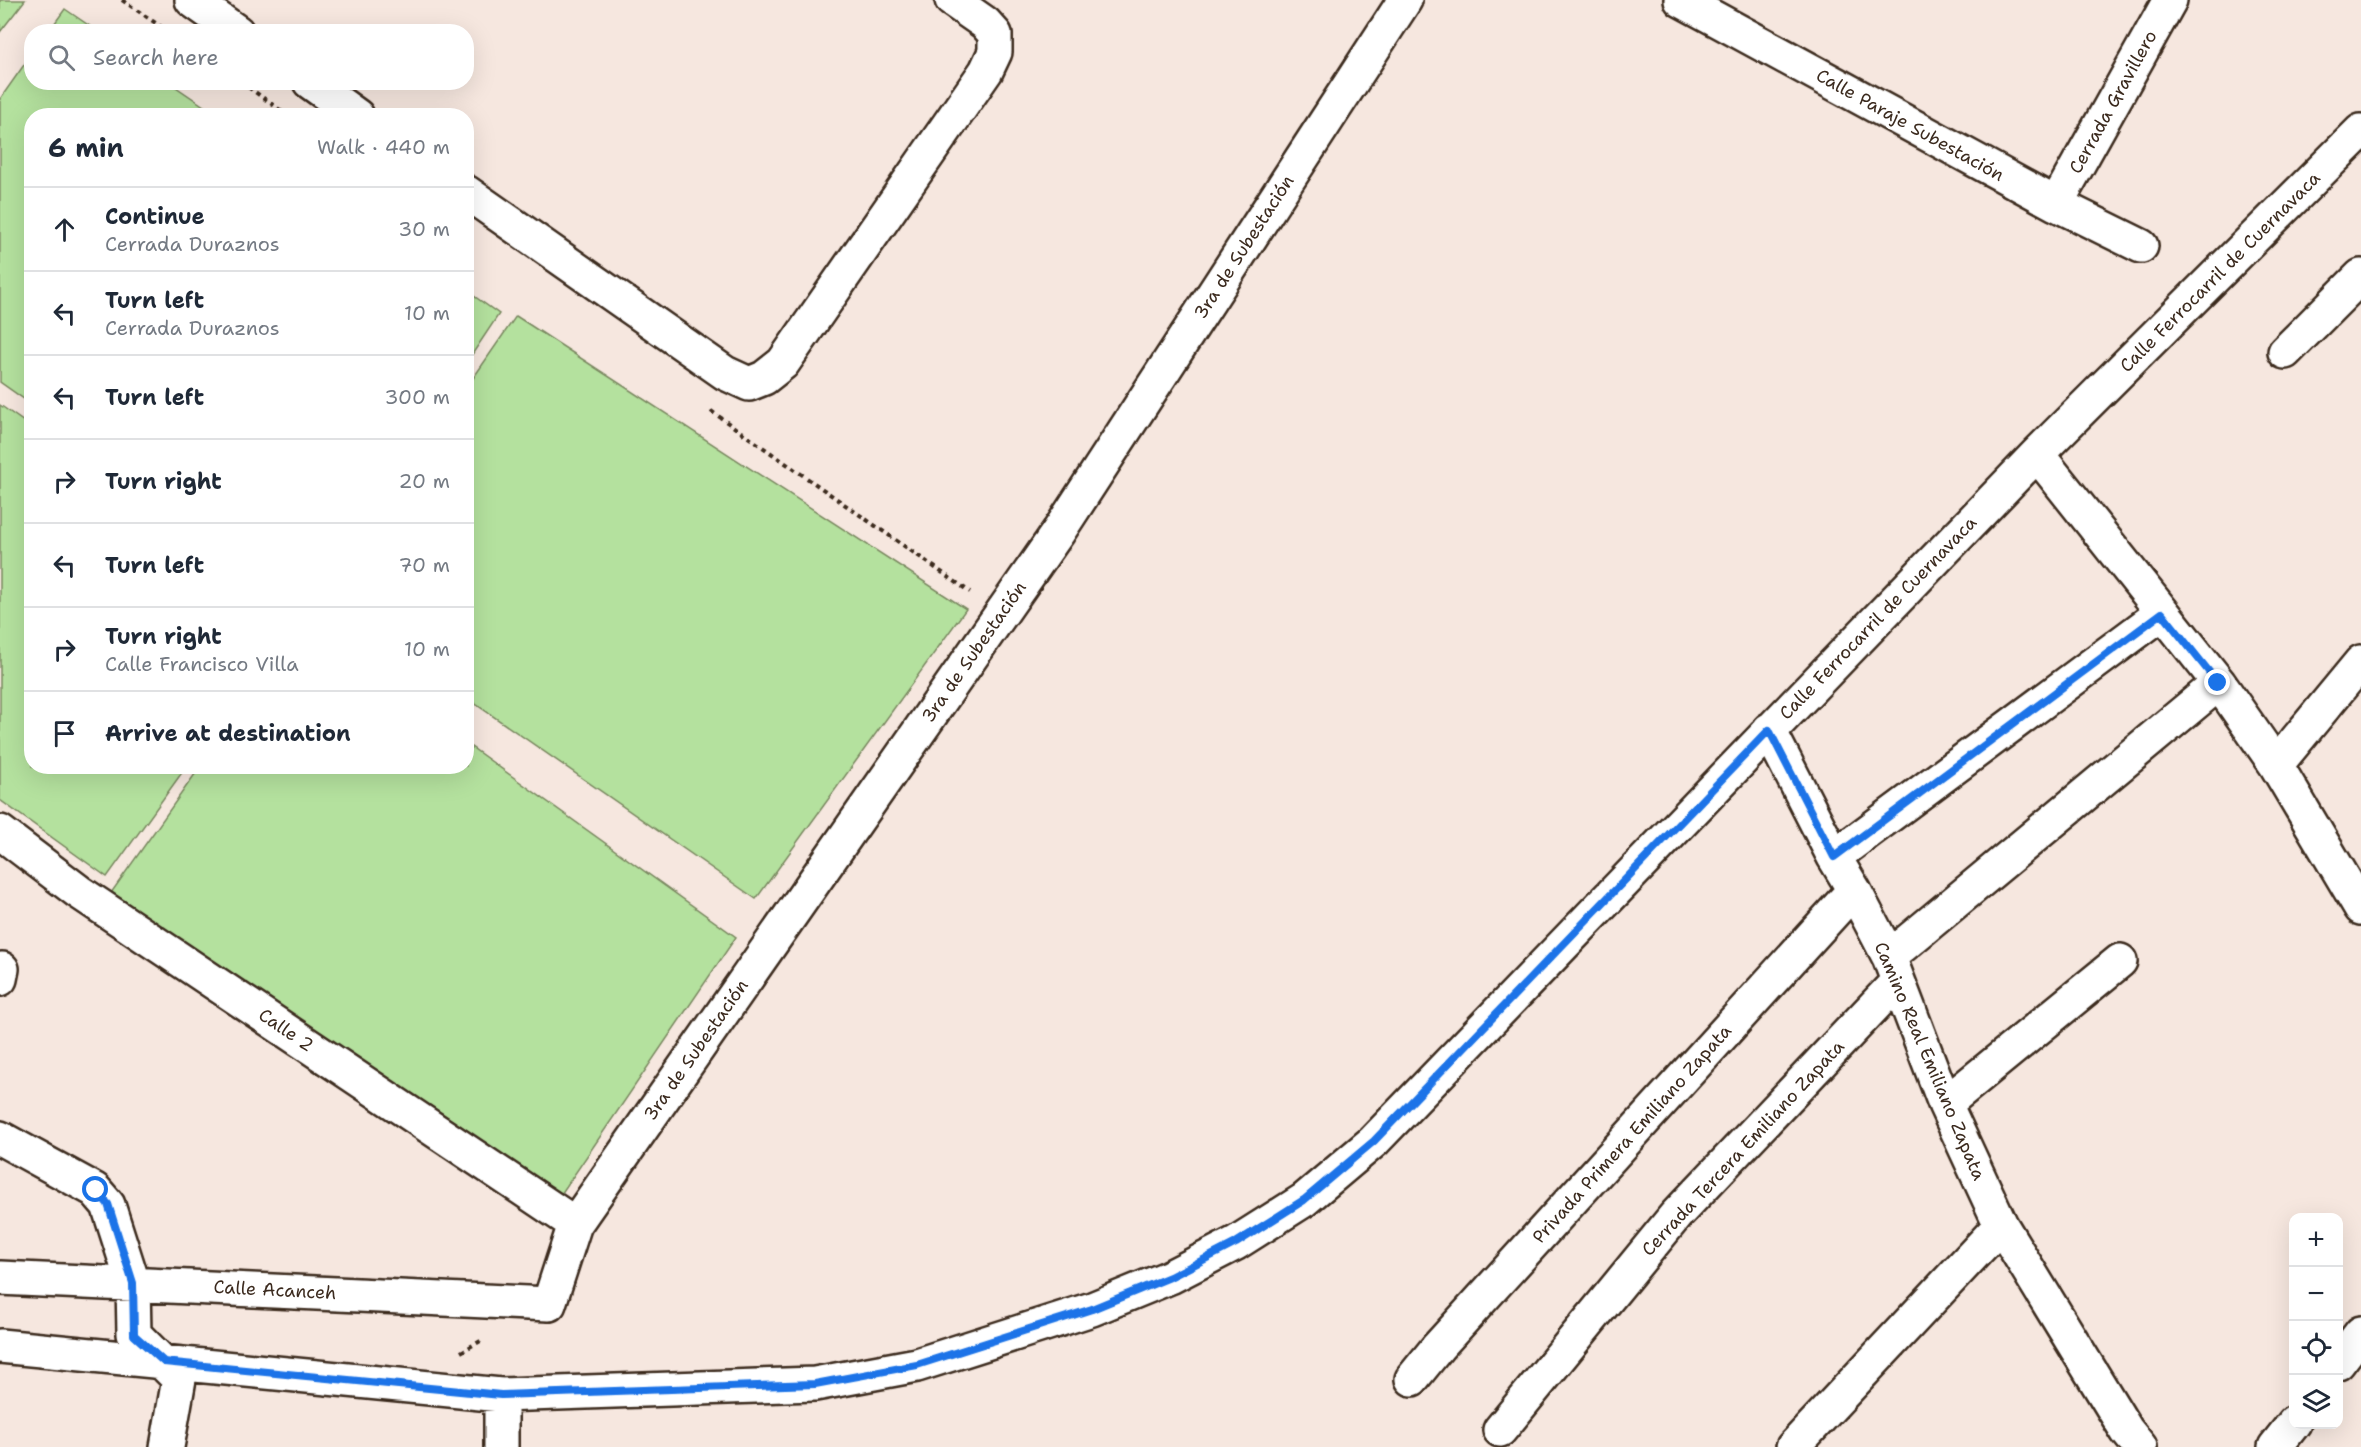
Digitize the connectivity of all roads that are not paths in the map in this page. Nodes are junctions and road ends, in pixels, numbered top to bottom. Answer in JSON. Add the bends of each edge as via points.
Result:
{"nodes":[{"id":1,"x":192,"y":0,"type":"edge"},
{"id":2,"x":952,"y":0,"type":"edge"},
{"id":3,"x":1405,"y":0,"type":"edge"},
{"id":4,"x":1681,"y":0,"type":"edge"},
{"id":5,"x":2170,"y":0,"type":"edge"},
{"id":6,"x":226,"y":24,"type":"edge"},
{"id":7,"x":321,"y":90,"type":"edge"},
{"id":8,"x":346,"y":108,"type":"edge"},
{"id":9,"x":2361,"y":131,"type":"edge"},
{"id":10,"x":474,"y":198,"type":"edge"},
{"id":11,"x":2056,"y":204,"type":"junction"},
{"id":12,"x":2141,"y":246,"type":"dead end"},
{"id":13,"x":2361,"y":276,"type":"edge"},
{"id":14,"x":2285,"y":352,"type":"dead end"},
{"id":15,"x":2037,"y":454,"type":"junction"},
{"id":16,"x":2162,"y":613,"type":"junction"},
{"id":17,"x":2361,"y":662,"type":"edge"},
{"id":18,"x":2218,"y":683,"type":"junction"},
{"id":19,"x":1769,"y":730,"type":"junction"},
{"id":20,"x":2276,"y":765,"type":"junction"},
{"id":21,"x":0,"y":832,"type":"edge"},
{"id":22,"x":1834,"y":857,"type":"junction"},
{"id":23,"x":1854,"y":890,"type":"junction"},
{"id":24,"x":2361,"y":908,"type":"edge"},
{"id":25,"x":2120,"y":961,"type":"dead end"},
{"id":26,"x":1894,"y":969,"type":"junction"},
{"id":27,"x":1945,"y":1104,"type":"junction"},
{"id":28,"x":0,"y":1138,"type":"edge"},
{"id":29,"x":575,"y":1224,"type":"junction"},
{"id":30,"x":2001,"y":1225,"type":"junction"},
{"id":31,"x":0,"y":1278,"type":"edge"},
{"id":32,"x":133,"y":1283,"type":"junction"},
{"id":33,"x":549,"y":1304,"type":"joint"},
{"id":34,"x":2361,"y":1333,"type":"edge"},
{"id":35,"x":0,"y":1346,"type":"edge"},
{"id":36,"x":2343,"y":1356,"type":"edge"},
{"id":37,"x":164,"y":1362,"type":"junction"},
{"id":38,"x":1412,"y":1379,"type":"dead end"},
{"id":39,"x":501,"y":1395,"type":"junction"},
{"id":40,"x":2289,"y":1429,"type":"edge"},
{"id":41,"x":1500,"y":1430,"type":"dead end"},
{"id":42,"x":167,"y":1447,"type":"edge"},
{"id":43,"x":501,"y":1447,"type":"edge"},
{"id":44,"x":1793,"y":1447,"type":"edge"},
{"id":45,"x":2140,"y":1447,"type":"edge"},
{"id":46,"x":2275,"y":1447,"type":"edge"}],
"edges":[{"from":1,"to":6,"type":"street"},
{"from":2,"to":10,"type":"street","via":[[995,34],[994,52],[986,71],[783,363],[764,378],[749,384],[725,373]]},
{"from":3,"to":29,"type":"street","name":"3ra de Subestación","via":[[1059,531]]},
{"from":4,"to":11,"type":"street","name":"Calle Paraje Subestación"},
{"from":5,"to":11,"type":"street","name":"Cerrada Gravillero"},
{"from":7,"to":8,"type":"street"},
{"from":9,"to":15,"type":"street","name":"Calle Ferrocarril de Cuernavaca"},
{"from":11,"to":12,"type":"street","name":"Calle Paraje Subestación"},
{"from":13,"to":14,"type":"street"},
{"from":15,"to":16,"type":"street"},
{"from":15,"to":19,"type":"street","name":"Calle Ferrocarril de Cuernavaca"},
{"from":16,"to":18,"type":"street"},
{"from":16,"to":22,"type":"street"},
{"from":17,"to":20,"type":"street"},
{"from":18,"to":20,"type":"street"},
{"from":18,"to":26,"type":"street","name":"Cerrada Tercera Emiliano Zapata"},
{"from":19,"to":22,"type":"street","name":"Camino Real Emiliano Zapata"},
{"from":19,"to":39,"type":"street","name":"Calle Ferrocarril de Cuernavaca","via":[[1374,1141],[1304,1200],[1236,1243],[1170,1277],[1092,1309],[917,1365],[815,1384]]},
{"from":20,"to":24,"type":"street"},
{"from":21,"to":29,"type":"street","name":"Calle 2","via":[[89,898]]},
{"from":22,"to":23,"type":"street","name":"Camino Real Emiliano Zapata"},
{"from":23,"to":26,"type":"street","name":"Camino Real Emiliano Zapata"},
{"from":23,"to":38,"type":"street","name":"Privada Primera Emiliano Zapata"},
{"from":25,"to":27,"type":"street"},
{"from":26,"to":27,"type":"street","name":"Camino Real Emiliano Zapata"},
{"from":26,"to":41,"type":"street","name":"Cerrada Tercera Emiliano Zapata","via":[[1676,1215]]},
{"from":27,"to":30,"type":"street","name":"Camino Real Emiliano Zapata"},
{"from":28,"to":32,"type":"street","via":[[96,1190],[108,1204]]},
{"from":29,"to":33,"type":"street","name":"3ra de Subestación"},
{"from":30,"to":44,"type":"street"},
{"from":30,"to":45,"type":"street","name":"Camino Real Emiliano Zapata"},
{"from":31,"to":32,"type":"street","name":"Calle Acanceh"},
{"from":32,"to":33,"type":"street","name":"Calle Acanceh"},
{"from":32,"to":37,"type":"street","via":[[134,1335]]},
{"from":34,"to":36,"type":"street"},
{"from":35,"to":37,"type":"street","name":"Calle Ferrocarril de Cuernavaca"},
{"from":37,"to":39,"type":"street","name":"Calle Ferrocarril de Cuernavaca"},
{"from":37,"to":42,"type":"street","via":[[178,1379]]},
{"from":39,"to":43,"type":"street"},
{"from":40,"to":46,"type":"street"}]}
